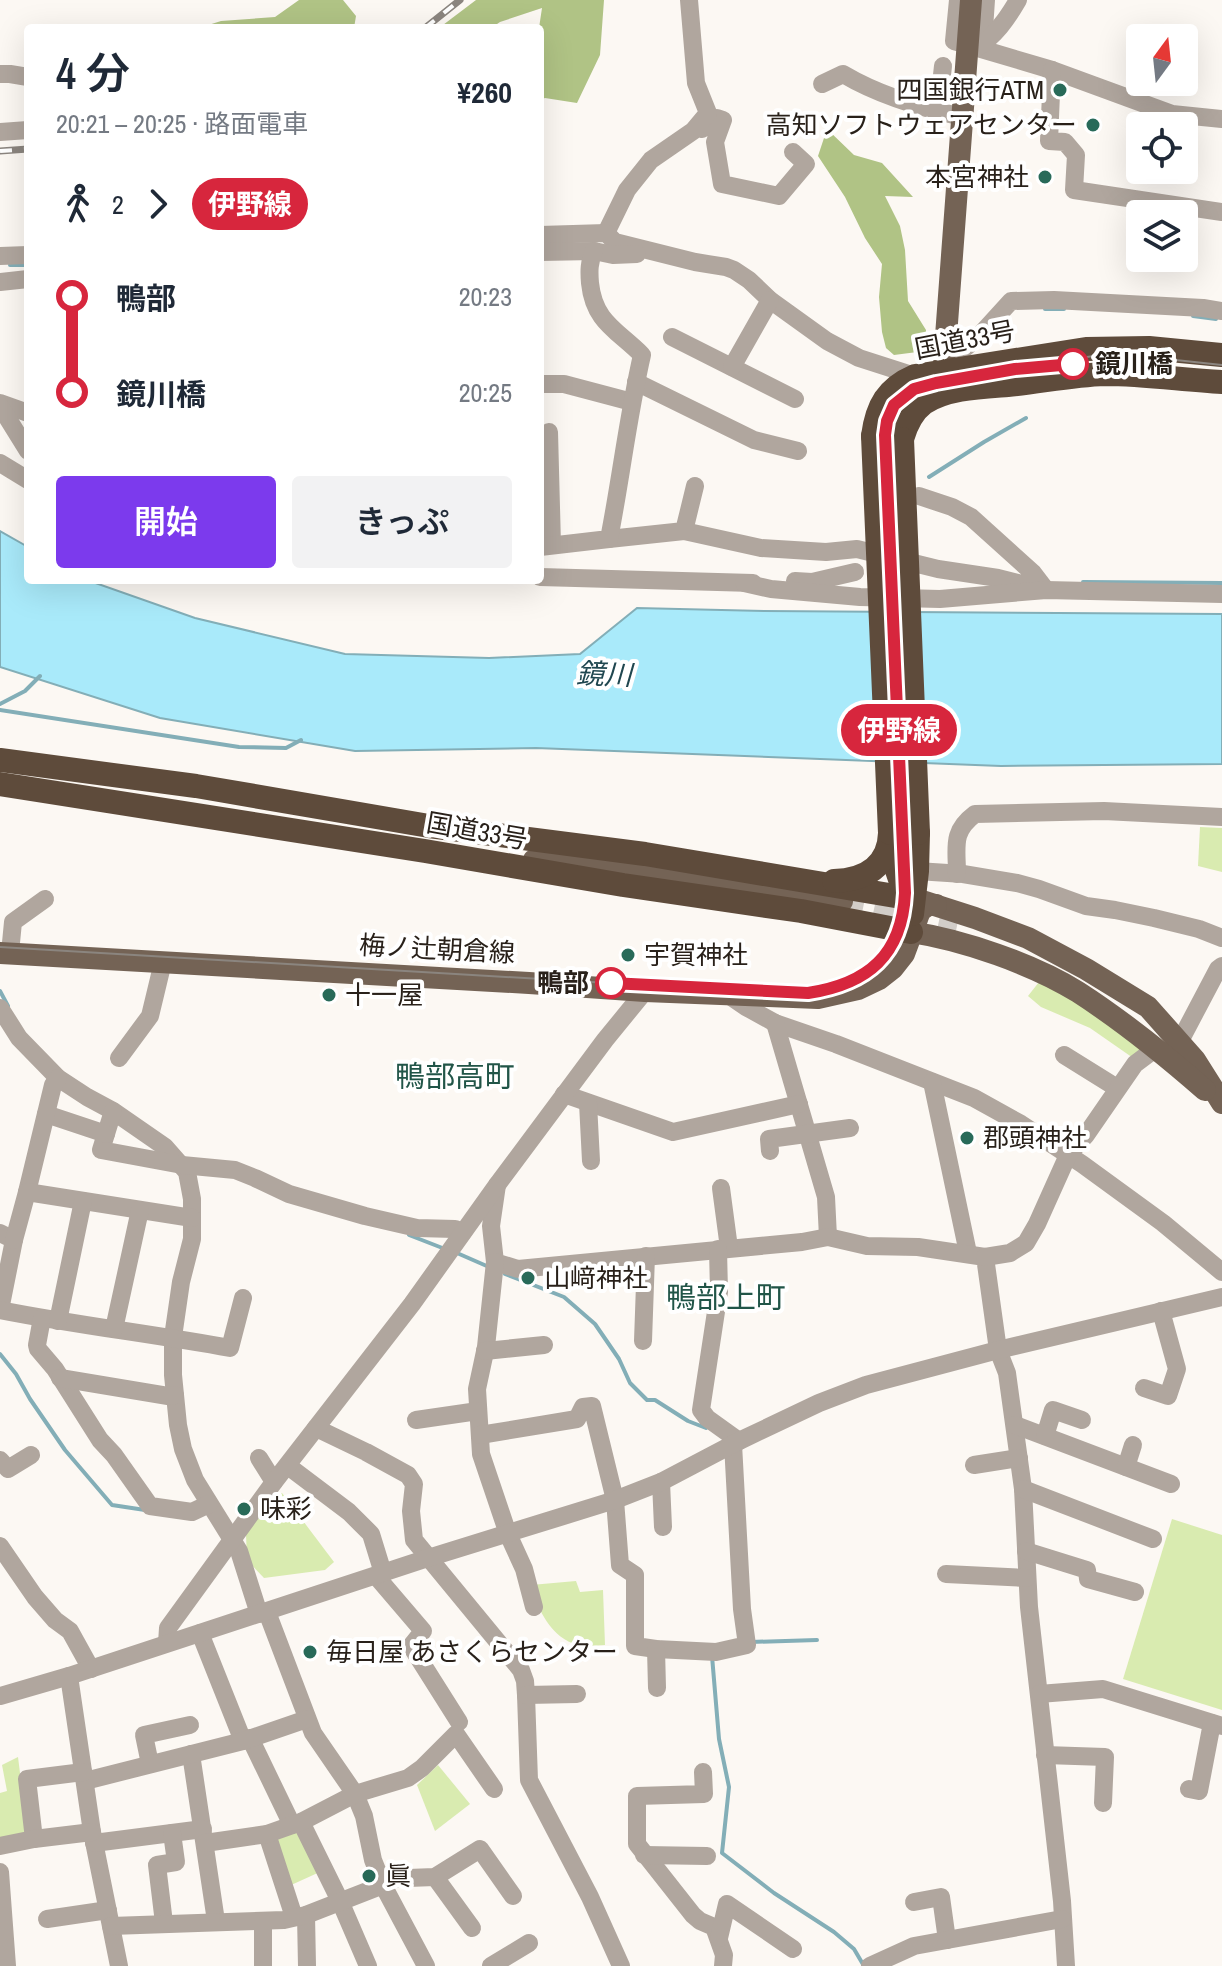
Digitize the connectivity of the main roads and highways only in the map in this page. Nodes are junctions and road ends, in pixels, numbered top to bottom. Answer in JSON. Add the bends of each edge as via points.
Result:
{"nodes":[{"id":1,"x":971,"y":0,"type":"edge"},
{"id":2,"x":1222,"y":355,"type":"edge"},
{"id":3,"x":947,"y":378,"type":"junction"},
{"id":4,"x":1222,"y":382,"type":"edge"},
{"id":5,"x":0,"y":760,"type":"edge"},
{"id":6,"x":0,"y":784,"type":"edge"},
{"id":7,"x":427,"y":838,"type":"junction"},
{"id":8,"x":890,"y":845,"type":"junction"},
{"id":9,"x":812,"y":882,"type":"junction"},
{"id":10,"x":919,"y":900,"type":"junction"},
{"id":11,"x":842,"y":901,"type":"tunnel mouth"},
{"id":12,"x":957,"y":926,"type":"tunnel mouth"},
{"id":13,"x":911,"y":932,"type":"junction"},
{"id":14,"x":5,"y":953,"type":"edge"},
{"id":15,"x":1189,"y":1066,"type":"junction"},
{"id":16,"x":1222,"y":1104,"type":"edge"}],
"edges":[{"from":1,"to":3,"type":"main road","via":[[975,46],[963,117]]},
{"from":2,"to":3,"type":"highway","name":"国道33号","via":[[1149,348],[1072,350]]},
{"from":3,"to":4,"type":"highway","name":"国道33号","via":[[983,386],[1105,374]]},
{"from":3,"to":8,"type":"highway","name":"国道33号","bridge":true,"via":[[915,376],[902,382],[889,393],[875,419]]},
{"from":3,"to":10,"type":"highway","name":"国道33号","bridge":true,"via":[[915,411],[902,439]]},
{"from":5,"to":7,"type":"highway","name":"国道33号","via":[[196,786]]},
{"from":6,"to":7,"type":"highway","name":"国道33号"},
{"from":7,"to":9,"type":"highway","name":"国道33号","via":[[645,854]]},
{"from":7,"to":11,"type":"main road"},
{"from":7,"to":13,"type":"highway","name":"国道33号","via":[[623,885]]},
{"from":8,"to":9,"type":"highway","name":"国道33号","via":[[879,864],[851,881]]},
{"from":8,"to":10,"type":"highway"},
{"from":9,"to":10,"type":"highway","name":"国道33号"},
{"from":10,"to":13,"type":"highway","name":"国道33号"},
{"from":10,"to":15,"type":"main road","via":[[1028,938],[1148,1007],[1179,1043]]},
{"from":12,"to":15,"type":"main road","via":[[1022,948],[1076,976],[1135,1016]]},
{"from":13,"to":14,"type":"main road","name":"梅ノ辻朝倉線","via":[[908,946],[879,979],[818,998]]},
{"from":13,"to":15,"type":"main road","via":[[1019,963],[1076,991],[1155,1049]]},
{"from":15,"to":16,"type":"main road"}]}
